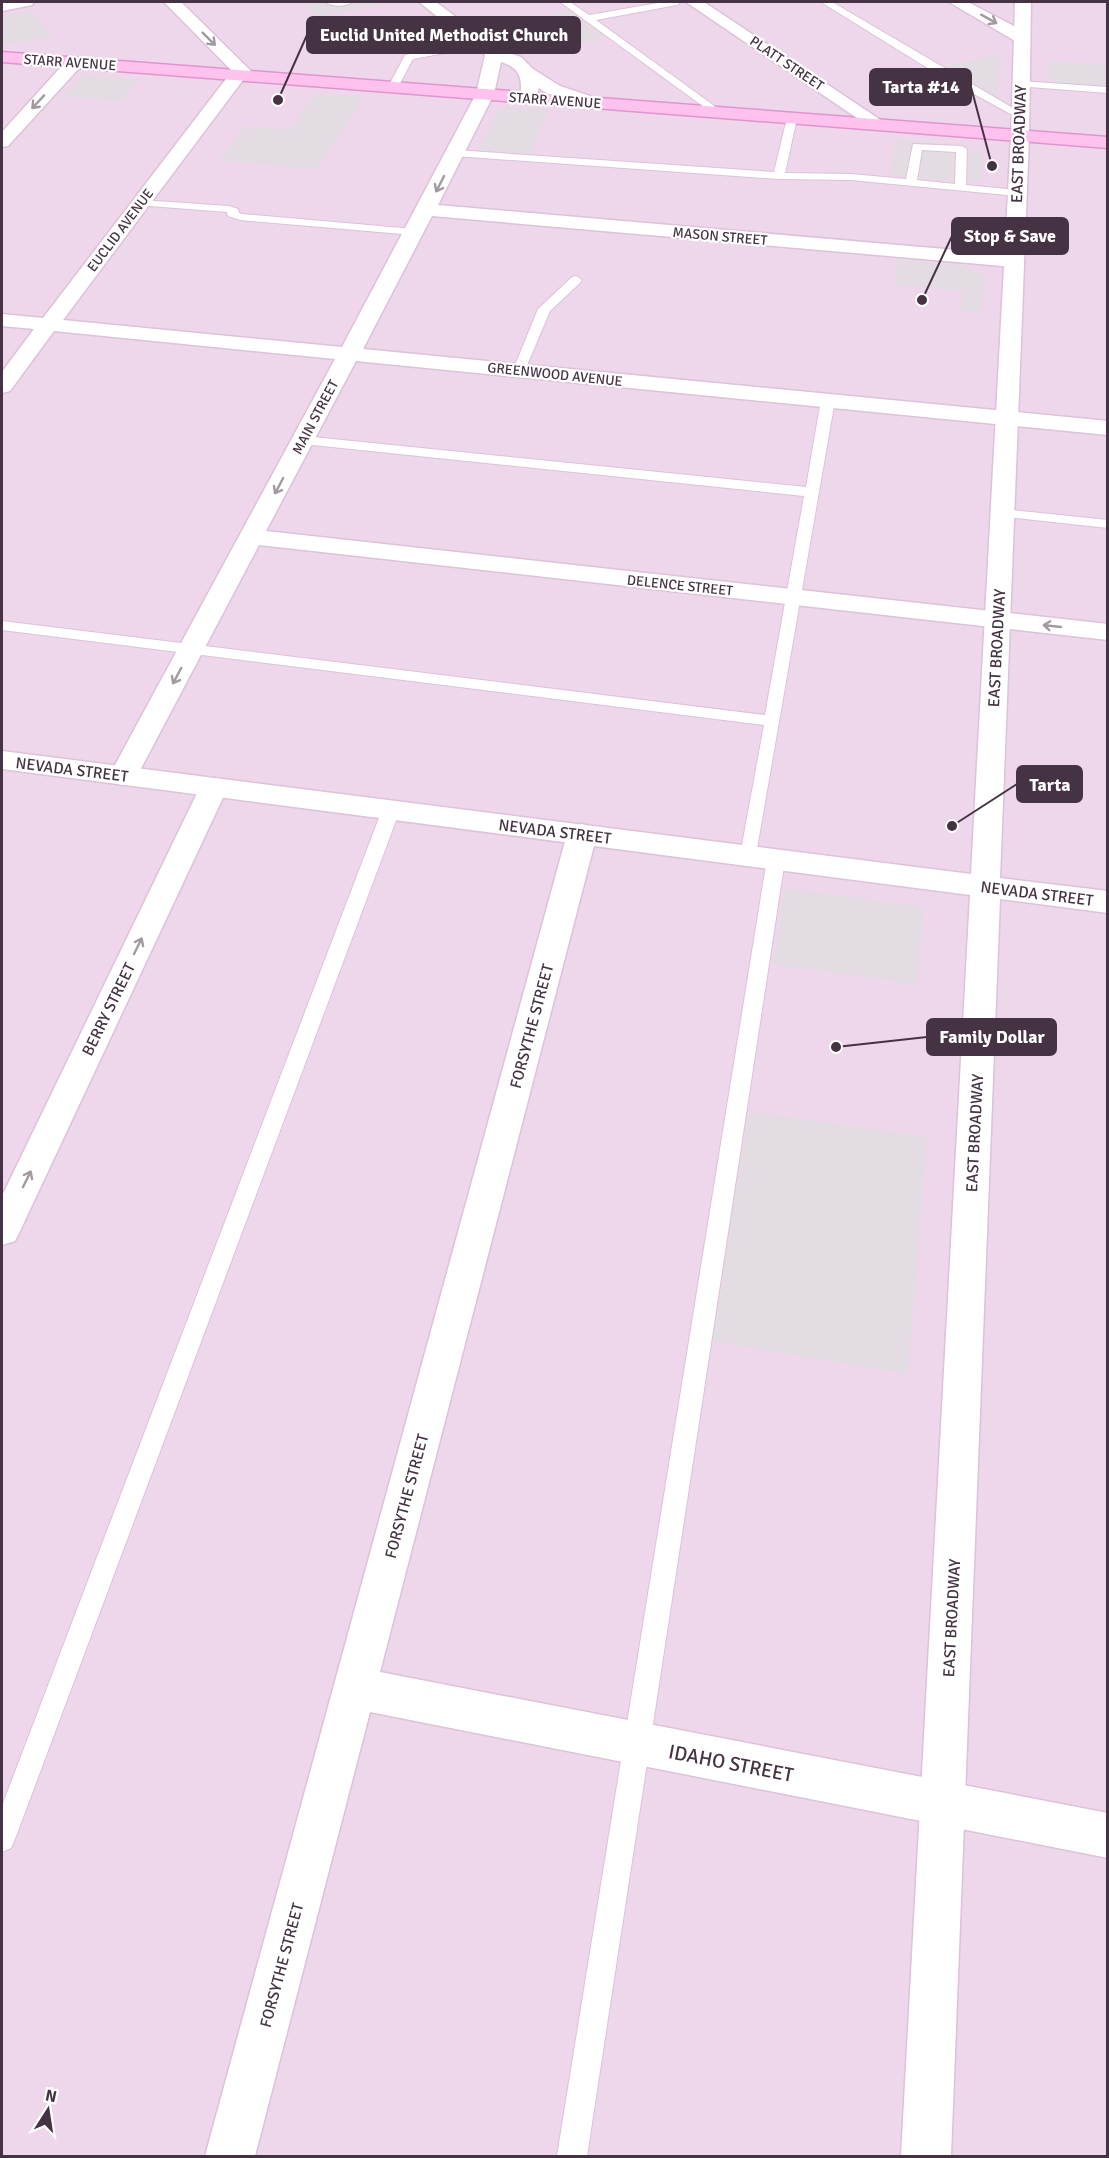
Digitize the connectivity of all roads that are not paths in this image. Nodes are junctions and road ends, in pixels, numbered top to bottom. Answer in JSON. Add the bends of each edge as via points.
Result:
{"nodes":[{"id":1,"x":26,"y":2,"type":"edge"},
{"id":2,"x":172,"y":2,"type":"edge"},
{"id":3,"x":331,"y":2,"type":"edge"},
{"id":4,"x":346,"y":2,"type":"edge"},
{"id":5,"x":427,"y":2,"type":"edge"},
{"id":6,"x":565,"y":2,"type":"edge"},
{"id":7,"x":677,"y":2,"type":"edge"},
{"id":8,"x":694,"y":2,"type":"edge"},
{"id":9,"x":826,"y":2,"type":"edge"},
{"id":10,"x":957,"y":2,"type":"edge"},
{"id":11,"x":1023,"y":2,"type":"edge"},
{"id":12,"x":2,"y":6,"type":"edge"},
{"id":13,"x":588,"y":18,"type":"junction"},
{"id":14,"x":1021,"y":37,"type":"junction"},
{"id":15,"x":489,"y":52,"type":"junction"},
{"id":16,"x":2,"y":57,"type":"edge"},
{"id":17,"x":75,"y":62,"type":"junction"},
{"id":18,"x":527,"y":73,"type":"junction"},
{"id":19,"x":242,"y":75,"type":"junction"},
{"id":20,"x":1020,"y":84,"type":"junction"},
{"id":21,"x":393,"y":87,"type":"junction"},
{"id":22,"x":1107,"y":90,"type":"edge"},
{"id":23,"x":485,"y":94,"type":"junction"},
{"id":24,"x":523,"y":97,"type":"junction"},
{"id":25,"x":590,"y":102,"type":"junction"},
{"id":26,"x":719,"y":112,"type":"junction"},
{"id":27,"x":792,"y":118,"type":"junction"},
{"id":28,"x":879,"y":125,"type":"junction"},
{"id":29,"x":1020,"y":126,"type":"junction"},
{"id":30,"x":2,"y":142,"type":"edge"},
{"id":31,"x":1107,"y":143,"type":"edge"},
{"id":32,"x":455,"y":153,"type":"junction"},
{"id":33,"x":779,"y":176,"type":"junction"},
{"id":34,"x":911,"y":183,"type":"junction"},
{"id":35,"x":960,"y":187,"type":"junction"},
{"id":36,"x":1017,"y":194,"type":"junction"},
{"id":37,"x":141,"y":203,"type":"junction"},
{"id":38,"x":426,"y":210,"type":"junction"},
{"id":39,"x":414,"y":232,"type":"junction"},
{"id":40,"x":1014,"y":261,"type":"junction"},
{"id":41,"x":576,"y":280,"type":"dead end"},
{"id":42,"x":2,"y":320,"type":"edge"},
{"id":43,"x":48,"y":324,"type":"junction"},
{"id":44,"x":348,"y":354,"type":"junction"},
{"id":45,"x":519,"y":370,"type":"junction"},
{"id":46,"x":2,"y":386,"type":"edge"},
{"id":47,"x":828,"y":400,"type":"junction"},
{"id":48,"x":1007,"y":418,"type":"junction"},
{"id":49,"x":1107,"y":428,"type":"edge"},
{"id":50,"x":303,"y":440,"type":"junction"},
{"id":51,"x":811,"y":492,"type":"junction"},
{"id":52,"x":1002,"y":513,"type":"junction"},
{"id":53,"x":1107,"y":524,"type":"edge"},
{"id":54,"x":252,"y":537,"type":"junction"},
{"id":55,"x":792,"y":597,"type":"junction"},
{"id":56,"x":997,"y":620,"type":"junction"},
{"id":57,"x":2,"y":626,"type":"edge"},
{"id":58,"x":1107,"y":632,"type":"edge"},
{"id":59,"x":191,"y":651,"type":"junction"},
{"id":60,"x":771,"y":721,"type":"junction"},
{"id":61,"x":2,"y":760,"type":"edge"},
{"id":62,"x":123,"y":776,"type":"junction"},
{"id":63,"x":214,"y":787,"type":"junction"},
{"id":64,"x":391,"y":810,"type":"junction"},
{"id":65,"x":582,"y":834,"type":"junction"},
{"id":66,"x":762,"y":858,"type":"junction"},
{"id":67,"x":985,"y":886,"type":"junction"},
{"id":68,"x":1107,"y":902,"type":"edge"},
{"id":69,"x":2,"y":1232,"type":"edge"},
{"id":70,"x":356,"y":1688,"type":"junction"},
{"id":71,"x":637,"y":1744,"type":"junction"},
{"id":72,"x":943,"y":1806,"type":"junction"},
{"id":73,"x":1107,"y":1836,"type":"edge"},
{"id":74,"x":2,"y":1839,"type":"edge"},
{"id":75,"x":230,"y":2157,"type":"edge"},
{"id":76,"x":572,"y":2157,"type":"edge"},
{"id":77,"x":926,"y":2157,"type":"edge"}],
"edges":[{"from":1,"to":12,"type":"street"},
{"from":2,"to":19,"type":"street","one_way":true},
{"from":3,"to":4,"type":"lane"},
{"from":5,"to":15,"type":"street"},
{"from":6,"to":13,"type":"lane"},
{"from":7,"to":13,"type":"lane"},
{"from":8,"to":28,"type":"street","name":"PLATT STREET"},
{"from":9,"to":29,"type":"lane","via":[[938,70]]},
{"from":10,"to":14,"type":"street","one_way":true},
{"from":11,"to":14,"type":"street","name":"EAST BROADWAY"},
{"from":13,"to":26,"type":"lane"},
{"from":14,"to":20,"type":"street","name":"EAST BROADWAY"},
{"from":15,"to":18,"type":"street","via":[[515,61]]},
{"from":15,"to":21,"type":"lane","via":[[409,57]]},
{"from":15,"to":23,"type":"street","name":"MAIN STREET"},
{"from":15,"to":24,"type":"street"},
{"from":16,"to":17,"type":"main road","name":"STARR AVENUE"},
{"from":17,"to":19,"type":"main road","name":"STARR AVENUE"},
{"from":17,"to":30,"type":"street","one_way":true},
{"from":18,"to":24,"type":"street","via":[[531,80]]},
{"from":18,"to":25,"type":"street","via":[[554,90]]},
{"from":19,"to":21,"type":"main road","name":"STARR AVENUE"},
{"from":19,"to":37,"type":"street","name":"EUCLID AVENUE"},
{"from":20,"to":22,"type":"lane"},
{"from":20,"to":29,"type":"street","name":"EAST BROADWAY"},
{"from":21,"to":23,"type":"main road","name":"STARR AVENUE"},
{"from":23,"to":24,"type":"main road","name":"STARR AVENUE"},
{"from":23,"to":32,"type":"street","name":"MAIN STREET"},
{"from":24,"to":25,"type":"main road","name":"STARR AVENUE"},
{"from":25,"to":26,"type":"main road","name":"STARR AVENUE"},
{"from":26,"to":27,"type":"main road","name":"STARR AVENUE"},
{"from":27,"to":28,"type":"main road","name":"STARR AVENUE"},
{"from":27,"to":33,"type":"lane"},
{"from":28,"to":29,"type":"main road","name":"STARR AVENUE"},
{"from":29,"to":31,"type":"main road","name":"STARR AVENUE"},
{"from":29,"to":36,"type":"street","name":"EAST BROADWAY"},
{"from":32,"to":33,"type":"lane"},
{"from":32,"to":38,"type":"street","name":"MAIN STREET","one_way":true},
{"from":33,"to":34,"type":"lane"},
{"from":34,"to":35,"type":"lane"},
{"from":34,"to":35,"type":"lane","via":[[917,146],[951,148],[962,149]]},
{"from":35,"to":36,"type":"lane"},
{"from":36,"to":40,"type":"street","name":"EAST BROADWAY"},
{"from":37,"to":39,"type":"lane","via":[[229,209],[240,217]]},
{"from":37,"to":43,"type":"street","name":"EUCLID AVENUE"},
{"from":38,"to":39,"type":"street","name":"MAIN STREET"},
{"from":38,"to":40,"type":"street","name":"MASON STREET"},
{"from":39,"to":44,"type":"street","name":"MAIN STREET"},
{"from":40,"to":48,"type":"street","name":"EAST BROADWAY"},
{"from":41,"to":45,"type":"lane","via":[[544,309]]},
{"from":42,"to":43,"type":"street","name":"GREENWOOD AVENUE"},
{"from":43,"to":44,"type":"street","name":"GREENWOOD AVENUE"},
{"from":43,"to":46,"type":"street","name":"EUCLID AVENUE"},
{"from":44,"to":45,"type":"street","name":"GREENWOOD AVENUE"},
{"from":44,"to":50,"type":"street","name":"MAIN STREET"},
{"from":45,"to":47,"type":"street","name":"GREENWOOD AVENUE"},
{"from":47,"to":48,"type":"street","name":"GREENWOOD AVENUE"},
{"from":47,"to":51,"type":"lane"},
{"from":48,"to":49,"type":"street","name":"GREENWOOD AVENUE"},
{"from":48,"to":52,"type":"street","name":"EAST BROADWAY"},
{"from":50,"to":51,"type":"lane"},
{"from":50,"to":54,"type":"street","name":"MAIN STREET","one_way":true},
{"from":51,"to":55,"type":"lane"},
{"from":52,"to":53,"type":"lane"},
{"from":52,"to":56,"type":"street","name":"EAST BROADWAY"},
{"from":54,"to":55,"type":"street","name":"DELENCE STREET"},
{"from":54,"to":59,"type":"street","name":"MAIN STREET"},
{"from":55,"to":56,"type":"street","name":"DELENCE STREET"},
{"from":55,"to":60,"type":"lane"},
{"from":58,"to":56,"type":"street","name":"DELENCE STREET","one_way":true},
{"from":56,"to":67,"type":"street","name":"EAST BROADWAY"},
{"from":57,"to":59,"type":"lane"},
{"from":59,"to":60,"type":"lane"},
{"from":59,"to":62,"type":"street","name":"MAIN STREET","one_way":true},
{"from":60,"to":66,"type":"lane"},
{"from":61,"to":62,"type":"street","name":"NEVADA STREET"},
{"from":62,"to":63,"type":"street","name":"NEVADA STREET"},
{"from":63,"to":64,"type":"street","name":"NEVADA STREET"},
{"from":69,"to":63,"type":"street","name":"BERRY STREET","one_way":true},
{"from":64,"to":65,"type":"street","name":"NEVADA STREET"},
{"from":64,"to":74,"type":"lane"},
{"from":65,"to":66,"type":"street","name":"NEVADA STREET"},
{"from":65,"to":70,"type":"street","name":"FORSYTHE STREET"},
{"from":66,"to":67,"type":"street","name":"NEVADA STREET"},
{"from":66,"to":71,"type":"lane"},
{"from":67,"to":68,"type":"street","name":"NEVADA STREET"},
{"from":67,"to":72,"type":"street","name":"EAST BROADWAY"},
{"from":70,"to":71,"type":"street","name":"IDAHO STREET"},
{"from":70,"to":75,"type":"street","name":"FORSYTHE STREET"},
{"from":71,"to":72,"type":"street","name":"IDAHO STREET"},
{"from":71,"to":76,"type":"lane"},
{"from":72,"to":73,"type":"street","name":"IDAHO STREET"},
{"from":72,"to":77,"type":"street","name":"EAST BROADWAY"}]}
